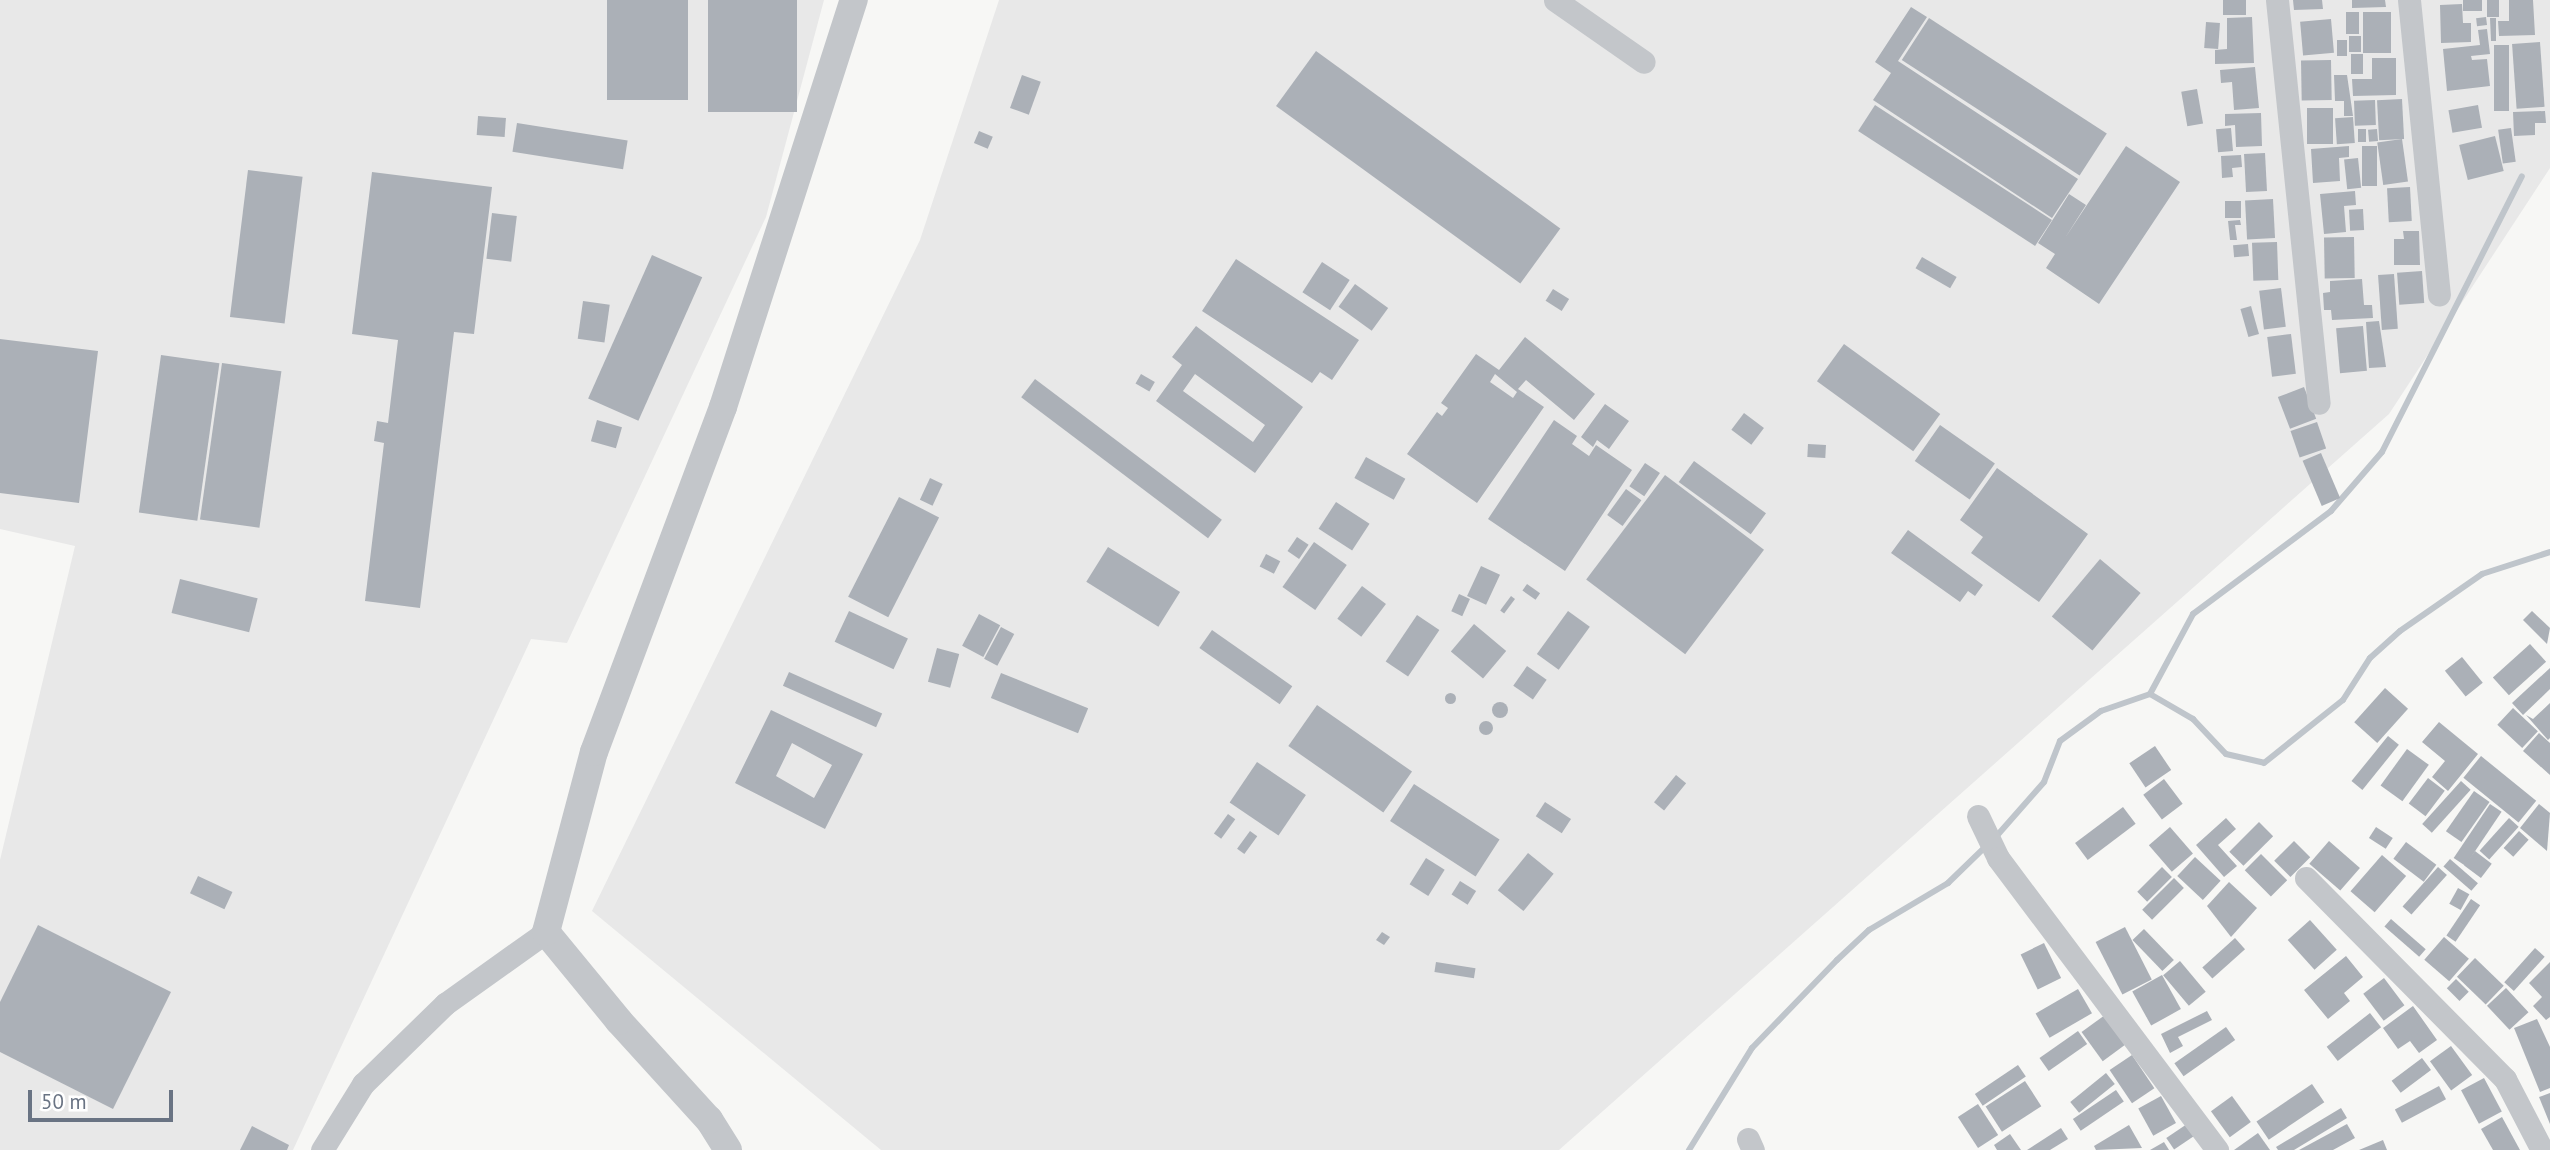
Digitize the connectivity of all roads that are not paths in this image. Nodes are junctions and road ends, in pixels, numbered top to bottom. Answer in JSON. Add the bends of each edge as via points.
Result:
{"nodes":[{"id":1,"x":854,"y":0,"type":"edge"},
{"id":2,"x":1555,"y":0,"type":"edge"},
{"id":3,"x":2277,"y":0,"type":"edge"},
{"id":4,"x":2409,"y":0,"type":"edge"},
{"id":5,"x":1644,"y":62,"type":"dead end"},
{"id":6,"x":2439,"y":294,"type":"dead end"},
{"id":7,"x":2319,"y":403,"type":"dead end"},
{"id":8,"x":1978,"y":816,"type":"dead end"},
{"id":9,"x":2306,"y":878,"type":"dead end"},
{"id":10,"x":547,"y":932,"type":"junction"},
{"id":11,"x":322,"y":1150,"type":"edge"},
{"id":12,"x":728,"y":1150,"type":"edge"},
{"id":13,"x":2217,"y":1150,"type":"edge"},
{"id":14,"x":2542,"y":1150,"type":"edge"}],
"edges":[{"from":1,"to":10,"type":"street","via":[[723,407],[594,752]]},
{"from":2,"to":5,"type":"street"},
{"from":3,"to":7,"type":"street"},
{"from":4,"to":6,"type":"street"},
{"from":8,"to":13,"type":"street","via":[[1998,858]]},
{"from":9,"to":14,"type":"street","via":[[2505,1079]]},
{"from":10,"to":11,"type":"street","via":[[444,1004],[363,1084]]},
{"from":10,"to":12,"type":"street","via":[[619,1021],[709,1120]]}]}
